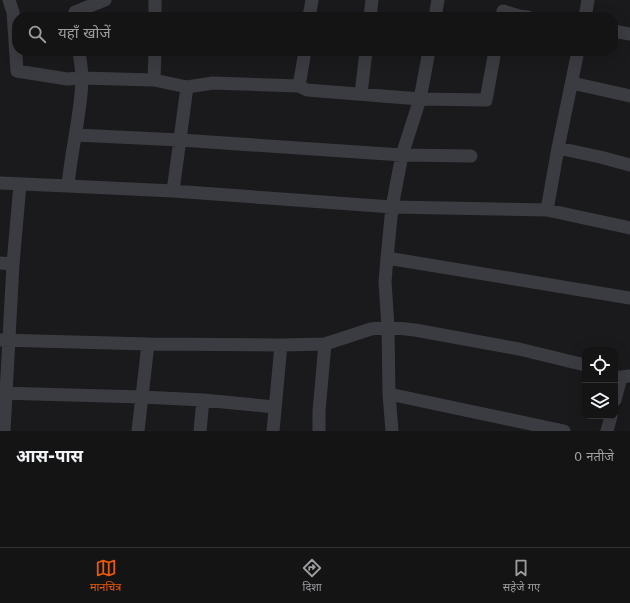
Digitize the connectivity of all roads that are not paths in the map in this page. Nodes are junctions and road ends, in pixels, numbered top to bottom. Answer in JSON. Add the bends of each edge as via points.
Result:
{"nodes":[{"id":1,"x":9,"y":0,"type":"edge"},
{"id":2,"x":105,"y":0,"type":"edge"},
{"id":3,"x":155,"y":0,"type":"edge"},
{"id":4,"x":312,"y":0,"type":"edge"},
{"id":5,"x":372,"y":0,"type":"edge"},
{"id":6,"x":438,"y":0,"type":"edge"},
{"id":7,"x":588,"y":0,"type":"edge"},
{"id":8,"x":74,"y":10,"type":"edge"},
{"id":9,"x":12,"y":12,"type":"edge"},
{"id":10,"x":155,"y":12,"type":"edge"},
{"id":11,"x":311,"y":12,"type":"edge"},
{"id":12,"x":371,"y":12,"type":"edge"},
{"id":13,"x":436,"y":12,"type":"edge"},
{"id":14,"x":586,"y":12,"type":"edge"},
{"id":15,"x":618,"y":32,"type":"edge"},
{"id":16,"x":630,"y":34,"type":"edge"},
{"id":17,"x":16,"y":56,"type":"edge"},
{"id":18,"x":80,"y":56,"type":"edge"},
{"id":19,"x":154,"y":56,"type":"edge"},
{"id":20,"x":303,"y":56,"type":"edge"},
{"id":21,"x":365,"y":56,"type":"edge"},
{"id":22,"x":428,"y":56,"type":"edge"},
{"id":23,"x":494,"y":56,"type":"edge"},
{"id":24,"x":577,"y":56,"type":"edge"},
{"id":25,"x":82,"y":78,"type":"junction"},
{"id":26,"x":154,"y":80,"type":"junction"},
{"id":27,"x":572,"y":83,"type":"junction"},
{"id":28,"x":300,"y":86,"type":"junction"},
{"id":29,"x":187,"y":87,"type":"junction"},
{"id":30,"x":361,"y":94,"type":"junction"},
{"id":31,"x":630,"y":96,"type":"edge"},
{"id":32,"x":420,"y":100,"type":"junction"},
{"id":33,"x":76,"y":136,"type":"junction"},
{"id":34,"x":180,"y":140,"type":"junction"},
{"id":35,"x":558,"y":148,"type":"junction"},
{"id":36,"x":402,"y":155,"type":"junction"},
{"id":37,"x":471,"y":156,"type":"dead end"},
{"id":38,"x":630,"y":165,"type":"edge"},
{"id":39,"x":0,"y":184,"type":"edge"},
{"id":40,"x":20,"y":184,"type":"junction"},
{"id":41,"x":68,"y":186,"type":"junction"},
{"id":42,"x":173,"y":191,"type":"junction"},
{"id":43,"x":392,"y":207,"type":"junction"},
{"id":44,"x":547,"y":210,"type":"junction"},
{"id":45,"x":630,"y":228,"type":"edge"},
{"id":46,"x":387,"y":258,"type":"junction"},
{"id":47,"x":6,"y":263,"type":"edge"},
{"id":48,"x":630,"y":298,"type":"edge"},
{"id":49,"x":388,"y":327,"type":"junction"},
{"id":50,"x":4,"y":340,"type":"edge"},
{"id":51,"x":148,"y":344,"type":"junction"},
{"id":52,"x":325,"y":344,"type":"junction"},
{"id":53,"x":281,"y":345,"type":"junction"},
{"id":54,"x":582,"y":364,"type":"edge"},
{"id":55,"x":630,"y":376,"type":"edge"},
{"id":56,"x":618,"y":388,"type":"edge"},
{"id":57,"x":3,"y":393,"type":"edge"},
{"id":58,"x":389,"y":394,"type":"junction"},
{"id":59,"x":142,"y":397,"type":"junction"},
{"id":60,"x":203,"y":400,"type":"junction"},
{"id":61,"x":275,"y":407,"type":"junction"},
{"id":62,"x":610,"y":419,"type":"edge"},
{"id":63,"x":4,"y":431,"type":"edge"},
{"id":64,"x":138,"y":431,"type":"edge"},
{"id":65,"x":200,"y":431,"type":"edge"},
{"id":66,"x":273,"y":431,"type":"edge"},
{"id":67,"x":319,"y":431,"type":"edge"},
{"id":68,"x":392,"y":431,"type":"edge"},
{"id":69,"x":564,"y":431,"type":"edge"},
{"id":70,"x":606,"y":431,"type":"edge"}],
"edges":[{"from":1,"to":9,"type":"street"},
{"from":2,"to":8,"type":"street"},
{"from":3,"to":10,"type":"street"},
{"from":4,"to":11,"type":"street"},
{"from":5,"to":12,"type":"street"},
{"from":6,"to":13,"type":"street"},
{"from":7,"to":14,"type":"street"},
{"from":15,"to":16,"type":"street"},
{"from":17,"to":25,"type":"street","via":[[17,71],[67,79]]},
{"from":18,"to":25,"type":"street"},
{"from":19,"to":26,"type":"street"},
{"from":20,"to":28,"type":"street"},
{"from":21,"to":30,"type":"street"},
{"from":22,"to":32,"type":"street"},
{"from":23,"to":32,"type":"street","via":[[486,100]]},
{"from":24,"to":27,"type":"street"},
{"from":25,"to":26,"type":"street"},
{"from":25,"to":33,"type":"street"},
{"from":26,"to":29,"type":"street"},
{"from":27,"to":31,"type":"street"},
{"from":27,"to":35,"type":"street"},
{"from":28,"to":29,"type":"street","via":[[214,83]]},
{"from":28,"to":30,"type":"street","via":[[307,90]]},
{"from":29,"to":34,"type":"street"},
{"from":30,"to":32,"type":"street"},
{"from":32,"to":36,"type":"street"},
{"from":33,"to":34,"type":"street"},
{"from":33,"to":41,"type":"street"},
{"from":34,"to":36,"type":"street"},
{"from":34,"to":42,"type":"street"},
{"from":35,"to":38,"type":"street"},
{"from":35,"to":44,"type":"street"},
{"from":36,"to":37,"type":"street"},
{"from":36,"to":43,"type":"street"},
{"from":39,"to":40,"type":"street"},
{"from":40,"to":41,"type":"street"},
{"from":40,"to":47,"type":"street"},
{"from":41,"to":42,"type":"street"},
{"from":42,"to":43,"type":"street"},
{"from":43,"to":44,"type":"street"},
{"from":43,"to":46,"type":"street"},
{"from":44,"to":45,"type":"street"},
{"from":46,"to":48,"type":"street"},
{"from":46,"to":49,"type":"street","via":[[385,282]]},
{"from":47,"to":50,"type":"street"},
{"from":49,"to":52,"type":"street","via":[[371,329]]},
{"from":49,"to":54,"type":"street","via":[[519,350]]},
{"from":49,"to":58,"type":"street"},
{"from":50,"to":51,"type":"street"},
{"from":50,"to":57,"type":"street"},
{"from":51,"to":53,"type":"street"},
{"from":51,"to":59,"type":"street"},
{"from":52,"to":53,"type":"street"},
{"from":52,"to":67,"type":"street","via":[[318,411]]},
{"from":53,"to":61,"type":"street"},
{"from":55,"to":56,"type":"street","via":[[621,377]]},
{"from":57,"to":59,"type":"street"},
{"from":57,"to":63,"type":"street"},
{"from":58,"to":68,"type":"street"},
{"from":58,"to":69,"type":"street"},
{"from":59,"to":60,"type":"street"},
{"from":59,"to":64,"type":"street"},
{"from":60,"to":61,"type":"street"},
{"from":60,"to":65,"type":"street"},
{"from":61,"to":66,"type":"street"},
{"from":62,"to":70,"type":"street"}]}
